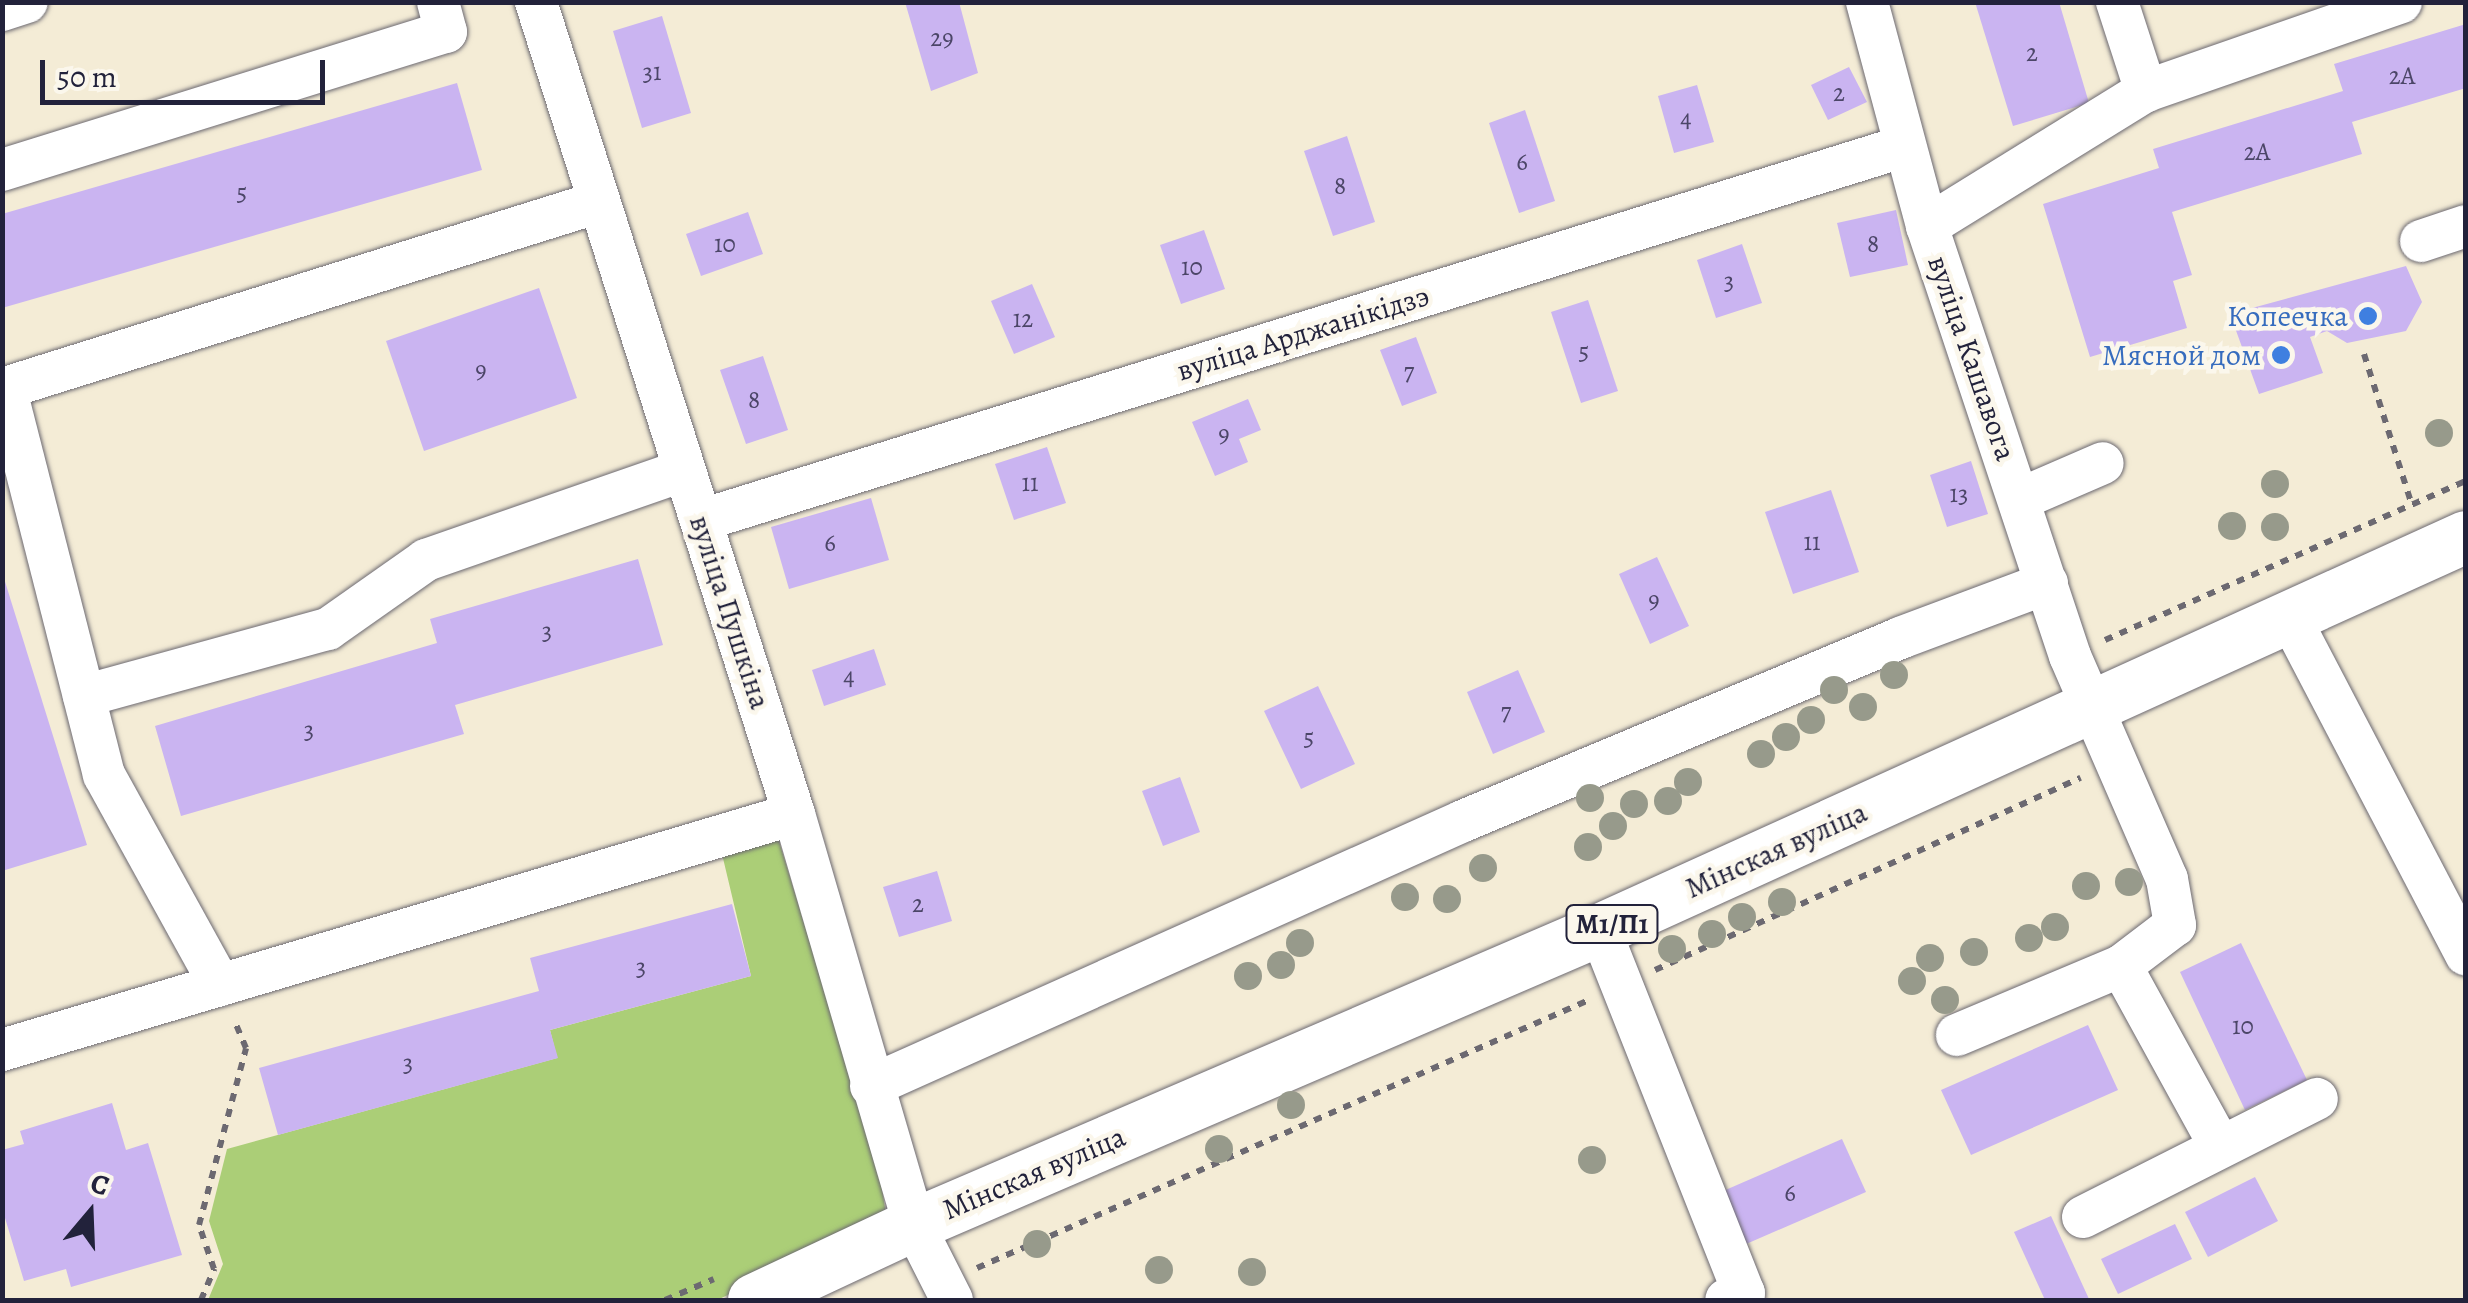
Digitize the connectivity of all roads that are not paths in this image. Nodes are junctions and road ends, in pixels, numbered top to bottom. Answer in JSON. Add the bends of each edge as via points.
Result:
{"nodes":[{"id":1,"x":27,"y":2,"type":"edge"},
{"id":2,"x":438,"y":2,"type":"edge"},
{"id":3,"x":536,"y":2,"type":"edge"},
{"id":4,"x":1867,"y":2,"type":"edge"},
{"id":5,"x":2117,"y":2,"type":"edge"},
{"id":6,"x":2400,"y":2,"type":"edge"},
{"id":7,"x":2,"y":10,"type":"edge"},
{"id":8,"x":2146,"y":92,"type":"junction"},
{"id":9,"x":1905,"y":146,"type":"junction"},
{"id":10,"x":2,"y":170,"type":"edge"},
{"id":11,"x":599,"y":202,"type":"junction"},
{"id":12,"x":1927,"y":226,"type":"junction"},
{"id":13,"x":2466,"y":226,"type":"edge"},
{"id":14,"x":2421,"y":241,"type":"dead end"},
{"id":15,"x":2104,"y":463,"type":"dead end"},
{"id":16,"x":684,"y":470,"type":"junction"},
{"id":17,"x":2020,"y":498,"type":"junction"},
{"id":18,"x":702,"y":520,"type":"junction"},
{"id":19,"x":2466,"y":536,"type":"edge"},
{"id":20,"x":2047,"y":583,"type":"junction"},
{"id":21,"x":2289,"y":616,"type":"junction"},
{"id":22,"x":84,"y":696,"type":"junction"},
{"id":23,"x":2098,"y":722,"type":"junction"},
{"id":24,"x":794,"y":814,"type":"junction"},
{"id":25,"x":1600,"y":930,"type":"junction"},
{"id":26,"x":2466,"y":954,"type":"edge"},
{"id":27,"x":2121,"y":966,"type":"junction"},
{"id":28,"x":220,"y":984,"type":"junction"},
{"id":29,"x":1958,"y":1035,"type":"dead end"},
{"id":30,"x":2,"y":1050,"type":"edge"},
{"id":31,"x":871,"y":1086,"type":"junction"},
{"id":32,"x":2317,"y":1099,"type":"dead end"},
{"id":33,"x":2220,"y":1146,"type":"junction"},
{"id":34,"x":2083,"y":1218,"type":"dead end"},
{"id":35,"x":914,"y":1225,"type":"junction"},
{"id":36,"x":948,"y":1292,"type":"edge"},
{"id":37,"x":754,"y":1300,"type":"edge"},
{"id":38,"x":1726,"y":1300,"type":"edge"}],
"edges":[{"from":1,"to":7,"type":"street"},
{"from":2,"to":10,"type":"street","via":[[446,32]]},
{"from":3,"to":11,"type":"street","name":"вуліца Пушкіна"},
{"from":4,"to":9,"type":"street","name":"вуліца Кашавога"},
{"from":5,"to":8,"type":"street"},
{"from":6,"to":8,"type":"street"},
{"from":8,"to":12,"type":"street"},
{"from":9,"to":12,"type":"street","name":"вуліца Кашавога"},
{"from":9,"to":18,"type":"street","name":"вуліца Арджанікідзэ"},
{"from":11,"to":16,"type":"street","name":"вуліца Пушкіна"},
{"from":11,"to":22,"type":"street","via":[[5,388]]},
{"from":12,"to":17,"type":"street","name":"вуліца Кашавога"},
{"from":13,"to":14,"type":"street"},
{"from":15,"to":17,"type":"street"},
{"from":16,"to":18,"type":"street","name":"вуліца Пушкіна"},
{"from":16,"to":22,"type":"street","via":[[426,560],[328,629]]},
{"from":17,"to":20,"type":"street","name":"вуліца Кашавога"},
{"from":18,"to":24,"type":"street","name":"вуліца Пушкіна"},
{"from":19,"to":21,"type":"main road","name":"Мінская вуліца","number":"М1/П1"},
{"from":20,"to":23,"type":"street","name":"вуліца Кашавога"},
{"from":20,"to":31,"type":"street","via":[[1481,813]]},
{"from":21,"to":23,"type":"main road","name":"Мінская вуліца","number":"М1/П1"},
{"from":21,"to":26,"type":"street"},
{"from":22,"to":28,"type":"street","via":[[104,775]]},
{"from":23,"to":25,"type":"main road","name":"Мінская вуліца","number":"М1/П1"},
{"from":23,"to":27,"type":"street","name":"вуліца Кашавога","via":[[2166,879],[2175,925]]},
{"from":24,"to":28,"type":"street"},
{"from":24,"to":31,"type":"street","name":"вуліца Пушкіна"},
{"from":25,"to":35,"type":"main road","name":"Мінская вуліца","number":"М1/П1"},
{"from":25,"to":38,"type":"street","via":[[1744,1293]]},
{"from":27,"to":29,"type":"street"},
{"from":27,"to":33,"type":"street"},
{"from":28,"to":30,"type":"street"},
{"from":31,"to":35,"type":"street","name":"вуліца Пушкіна"},
{"from":32,"to":33,"type":"street"},
{"from":33,"to":34,"type":"street"},
{"from":35,"to":36,"type":"street","name":"вуліца Пушкіна"},
{"from":35,"to":37,"type":"main road","name":"Мінская вуліца","number":"М1/П1"}]}
